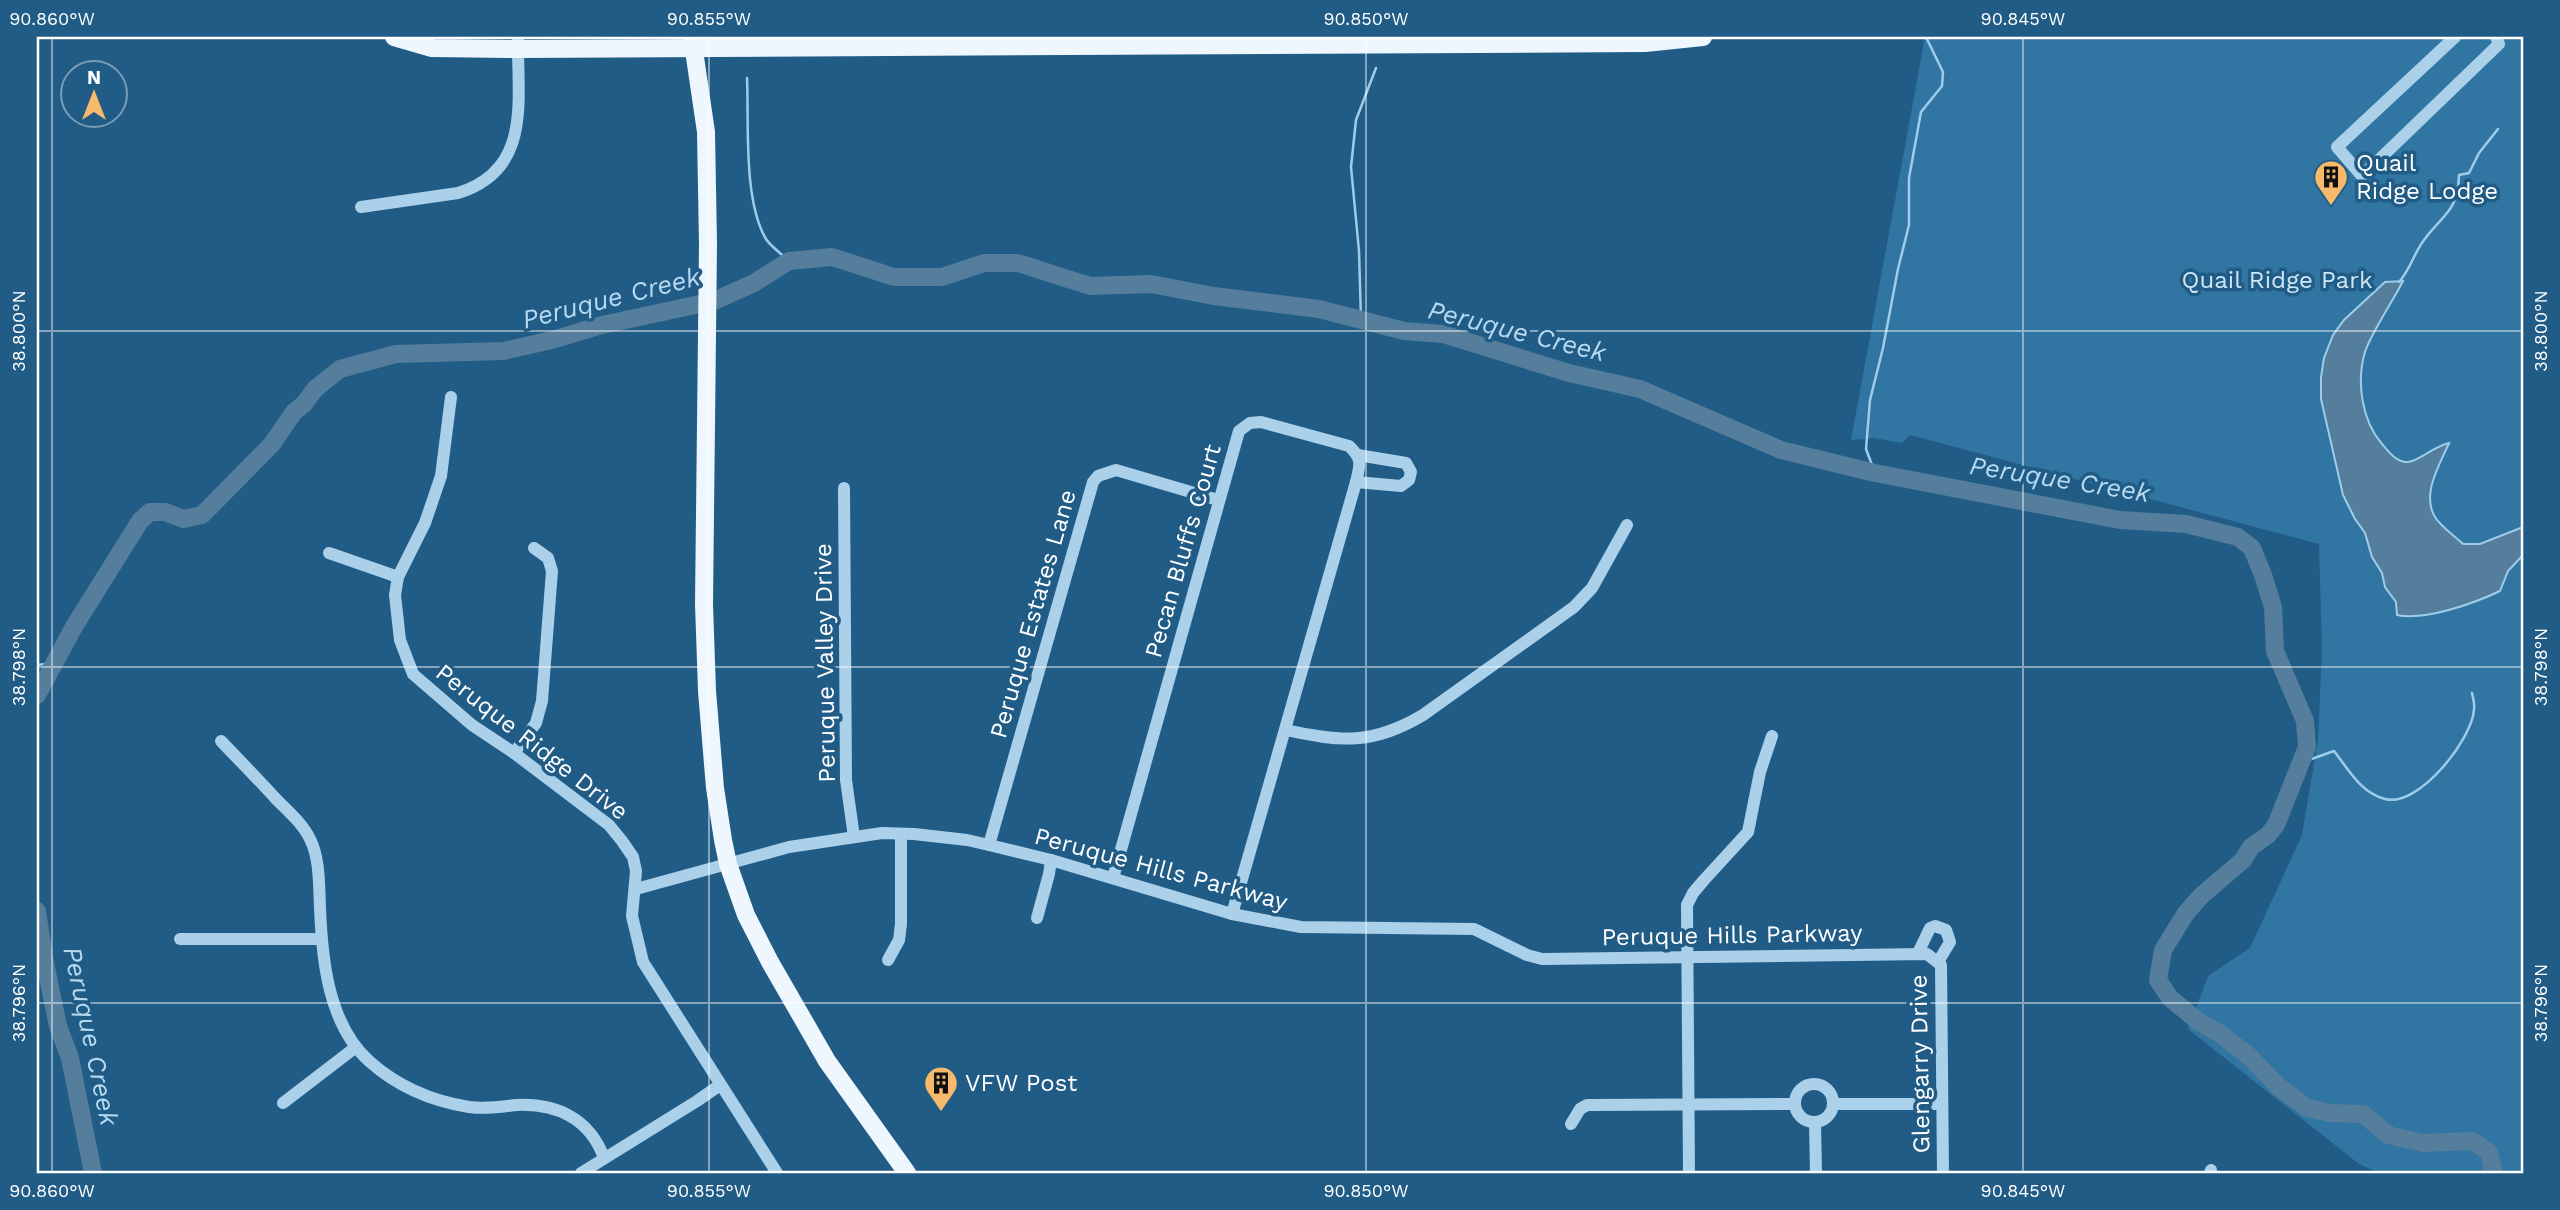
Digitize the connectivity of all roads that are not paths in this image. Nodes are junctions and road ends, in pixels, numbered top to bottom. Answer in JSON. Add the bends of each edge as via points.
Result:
{"nodes":[{"id":1,"x":394,"y":37,"type":"edge"},
{"id":2,"x":643,"y":37,"type":"edge"},
{"id":3,"x":1703,"y":37,"type":"edge"},
{"id":4,"x":2455,"y":37,"type":"edge"},
{"id":5,"x":2496,"y":37,"type":"edge"},
{"id":6,"x":693,"y":42,"type":"edge"},
{"id":7,"x":518,"y":43,"type":"edge"},
{"id":8,"x":617,"y":48,"type":"junction"},
{"id":9,"x":361,"y":207,"type":"dead end"},
{"id":10,"x":452,"y":397,"type":"dead end"},
{"id":11,"x":1358,"y":455,"type":"junction"},
{"id":12,"x":1356,"y":482,"type":"junction"},
{"id":13,"x":844,"y":488,"type":"dead end"},
{"id":14,"x":1218,"y":500,"type":"junction"},
{"id":15,"x":1627,"y":525,"type":"dead end"},
{"id":16,"x":534,"y":548,"type":"dead end"},
{"id":17,"x":329,"y":553,"type":"dead end"},
{"id":18,"x":398,"y":577,"type":"junction"},
{"id":19,"x":1286,"y":730,"type":"junction"},
{"id":20,"x":1772,"y":736,"type":"dead end"},
{"id":21,"x":221,"y":741,"type":"dead end"},
{"id":22,"x":514,"y":753,"type":"junction"},
{"id":23,"x":901,"y":834,"type":"junction"},
{"id":24,"x":853,"y":836,"type":"junction"},
{"id":25,"x":989,"y":845,"type":"junction"},
{"id":26,"x":1051,"y":860,"type":"junction"},
{"id":27,"x":728,"y":864,"type":"junction"},
{"id":28,"x":1113,"y":878,"type":"junction"},
{"id":29,"x":636,"y":889,"type":"junction"},
{"id":30,"x":1232,"y":914,"type":"junction"},
{"id":31,"x":1037,"y":918,"type":"dead end"},
{"id":32,"x":180,"y":939,"type":"dead end"},
{"id":33,"x":321,"y":939,"type":"junction"},
{"id":34,"x":1918,"y":953,"type":"junction"},
{"id":35,"x":1687,"y":957,"type":"junction"},
{"id":36,"x":1935,"y":959,"type":"junction"},
{"id":37,"x":888,"y":960,"type":"dead end"},
{"id":38,"x":356,"y":1047,"type":"junction"},
{"id":39,"x":720,"y":1085,"type":"junction"},
{"id":40,"x":283,"y":1103,"type":"dead end"},
{"id":41,"x":1689,"y":1104,"type":"junction"},
{"id":42,"x":1795,"y":1104,"type":"junction"},
{"id":43,"x":1833,"y":1104,"type":"junction"},
{"id":44,"x":1942,"y":1104,"type":"junction"},
{"id":45,"x":1815,"y":1122,"type":"junction"},
{"id":46,"x":1571,"y":1124,"type":"dead end"},
{"id":47,"x":604,"y":1158,"type":"junction"},
{"id":48,"x":580,"y":1173,"type":"edge"},
{"id":49,"x":777,"y":1173,"type":"edge"},
{"id":50,"x":906,"y":1173,"type":"edge"},
{"id":51,"x":1689,"y":1173,"type":"edge"},
{"id":52,"x":1816,"y":1173,"type":"edge"},
{"id":53,"x":1943,"y":1173,"type":"edge"}],
"edges":[{"from":1,"to":7,"type":"main road","via":[[432,48]]},
{"from":2,"to":8,"type":"main road"},
{"from":3,"to":6,"type":"main road","via":[[1645,43]]},
{"from":4,"to":5,"type":"street","via":[[2337,147],[2362,176],[2499,44]]},
{"from":6,"to":8,"type":"main road"},
{"from":6,"to":27,"type":"main road","via":[[705,113],[708,244],[707,691],[715,788]]},
{"from":7,"to":8,"type":"main road"},
{"from":7,"to":9,"type":"street","via":[[515,140],[497,172],[458,193]]},
{"from":10,"to":18,"type":"street","name":"Peruque Ridge Drive","via":[[441,476],[425,523]]},
{"from":11,"to":12,"type":"street"},
{"from":11,"to":12,"type":"street","name":"Pecan Bluffs Court","via":[[1398,460],[1411,472],[1401,486]]},
{"from":11,"to":14,"type":"street","name":"Pecan Bluffs Court","via":[[1349,446],[1250,423],[1239,430]]},
{"from":12,"to":19,"type":"street"},
{"from":13,"to":24,"type":"street","name":"Peruque Valley Drive","via":[[846,780]]},
{"from":14,"to":25,"type":"street","name":"Peruque Estates Lane","via":[[1116,470],[1093,482]]},
{"from":14,"to":28,"type":"street","name":"Pecan Bluffs Court"},
{"from":15,"to":19,"type":"street","via":[[1591,588],[1574,607],[1414,720],[1366,738],[1324,738]]},
{"from":16,"to":22,"type":"street","via":[[548,558],[552,570],[542,701],[536,723]]},
{"from":17,"to":18,"type":"street"},
{"from":18,"to":22,"type":"street","name":"Peruque Ridge Drive","via":[[395,595],[400,640],[413,674],[472,725]]},
{"from":19,"to":30,"type":"street"},
{"from":20,"to":35,"type":"street","via":[[1748,832],[1698,886],[1687,905]]},
{"from":21,"to":33,"type":"street","via":[[296,818],[311,840]]},
{"from":22,"to":29,"type":"street","name":"Peruque Ridge Drive","via":[[609,825],[633,857]]},
{"from":23,"to":24,"type":"street","name":"Peruque Hills Parkway"},
{"from":23,"to":25,"type":"street","name":"Peruque Hills Parkway"},
{"from":23,"to":37,"type":"street","via":[[901,924],[899,940]]},
{"from":24,"to":27,"type":"street","name":"Peruque Hills Parkway"},
{"from":25,"to":26,"type":"street","name":"Peruque Hills Parkway"},
{"from":26,"to":28,"type":"street","name":"Peruque Hills Parkway"},
{"from":26,"to":31,"type":"street"},
{"from":27,"to":29,"type":"street","name":"Peruque Hills Parkway"},
{"from":27,"to":50,"type":"main road","via":[[746,915],[827,1062]]},
{"from":28,"to":30,"type":"street","name":"Peruque Hills Parkway"},
{"from":29,"to":39,"type":"street","name":"Peruque Ridge Drive","via":[[632,916],[643,962]]},
{"from":30,"to":35,"type":"street","name":"Peruque Hills Parkway","via":[[1301,927],[1474,929],[1542,959]]},
{"from":32,"to":33,"type":"street"},
{"from":33,"to":38,"type":"street","via":[[336,1008]]},
{"from":34,"to":35,"type":"street","name":"Peruque Hills Parkway"},
{"from":34,"to":36,"type":"street","name":"Peruque Hills Parkway"},
{"from":34,"to":36,"type":"street","via":[[1935,926],[1950,936]]},
{"from":35,"to":41,"type":"street"},
{"from":36,"to":44,"type":"street","name":"Glengarry Drive","via":[[1941,965]]},
{"from":38,"to":40,"type":"street"},
{"from":38,"to":47,"type":"street","via":[[405,1087],[429,1099],[496,1109],[547,1105],[575,1117],[594,1137]]},
{"from":39,"to":47,"type":"street"},
{"from":39,"to":49,"type":"street","name":"Peruque Ridge Drive"},
{"from":41,"to":42,"type":"street"},
{"from":41,"to":46,"type":"street","via":[[1587,1105]]},
{"from":41,"to":51,"type":"street"},
{"from":42,"to":43,"type":"street","via":[[1798,1092],[1808,1084],[1820,1084],[1830,1092]]},
{"from":42,"to":45,"type":"street","via":[[1805,1120]]},
{"from":43,"to":44,"type":"street"},
{"from":43,"to":45,"type":"street","via":[[1824,1119]]},
{"from":44,"to":53,"type":"street","name":"Glengarry Drive"},
{"from":45,"to":52,"type":"street"},
{"from":47,"to":48,"type":"street"}]}
